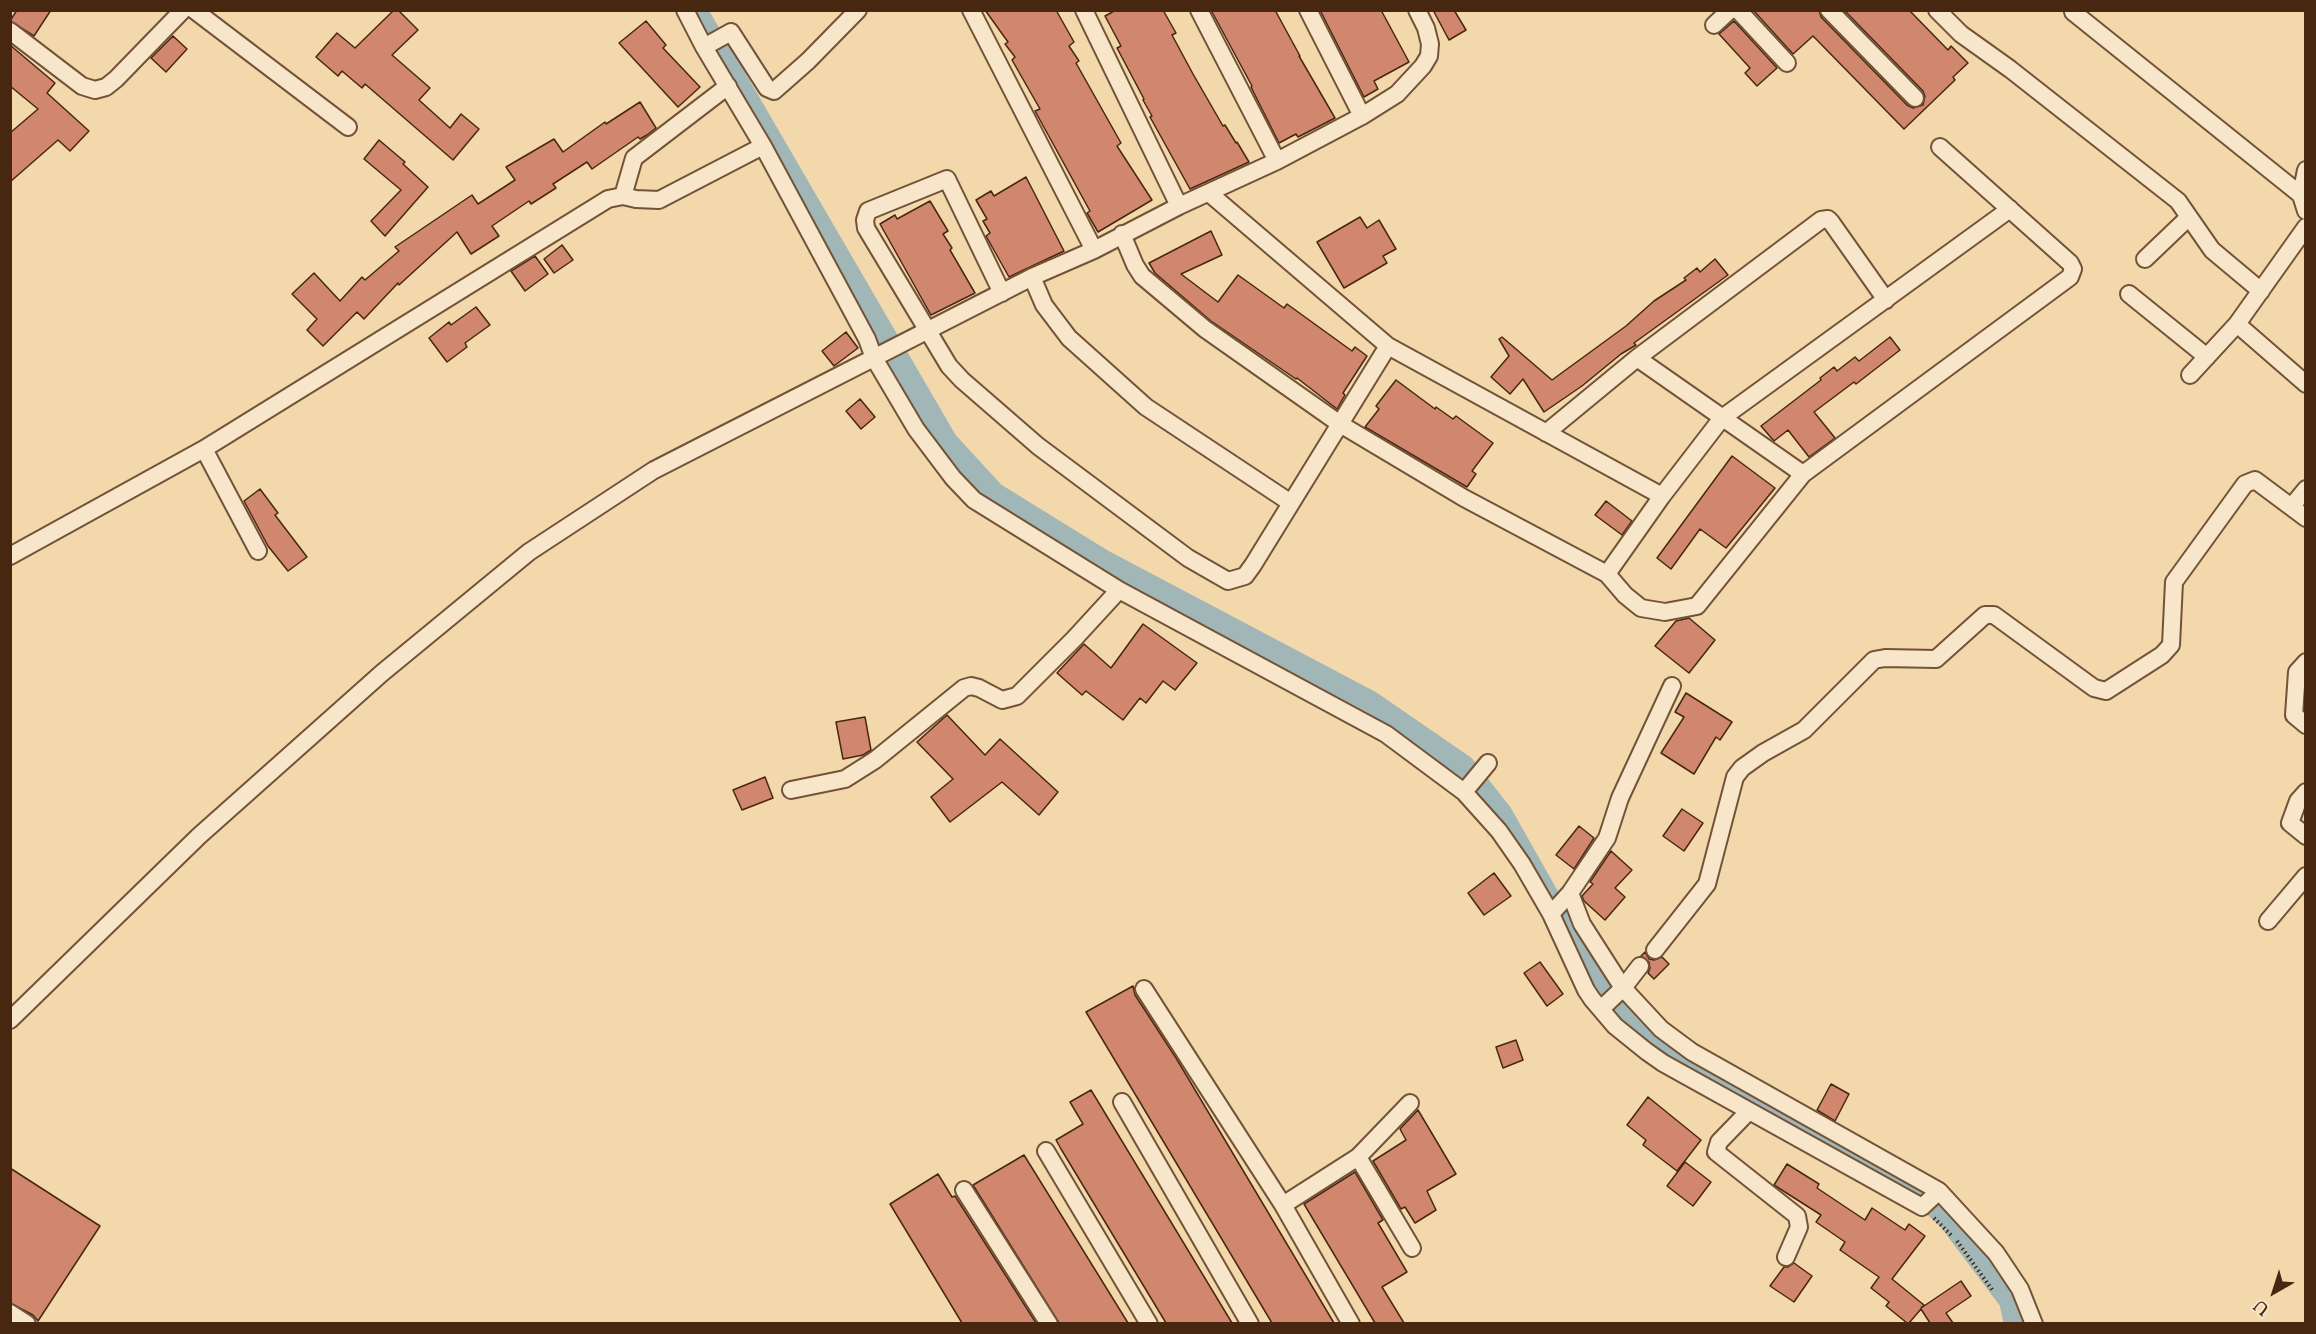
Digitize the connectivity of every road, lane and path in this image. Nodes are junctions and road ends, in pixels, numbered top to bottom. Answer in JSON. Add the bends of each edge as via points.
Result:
{"nodes":[{"id":1,"x":183,"y":10,"type":"edge"},
{"id":2,"x":194,"y":10,"type":"edge"},
{"id":3,"x":686,"y":10,"type":"edge"},
{"id":4,"x":858,"y":10,"type":"edge"},
{"id":5,"x":971,"y":10,"type":"edge"},
{"id":6,"x":1084,"y":10,"type":"edge"},
{"id":7,"x":1199,"y":10,"type":"edge"},
{"id":8,"x":1308,"y":10,"type":"edge"},
{"id":9,"x":1417,"y":10,"type":"edge"},
{"id":10,"x":1730,"y":10,"type":"edge"},
{"id":11,"x":1738,"y":10,"type":"edge"},
{"id":12,"x":1829,"y":10,"type":"edge"},
{"id":13,"x":1937,"y":10,"type":"edge"},
{"id":14,"x":2073,"y":12,"type":"dead end"},
{"id":15,"x":1714,"y":25,"type":"dead end"},
{"id":16,"x":10,"y":31,"type":"edge"},
{"id":17,"x":707,"y":45,"type":"junction"},
{"id":18,"x":1787,"y":63,"type":"dead end"},
{"id":19,"x":728,"y":86,"type":"junction"},
{"id":20,"x":1915,"y":98,"type":"dead end"},
{"id":21,"x":1362,"y":116,"type":"junction"},
{"id":22,"x":348,"y":127,"type":"dead end"},
{"id":23,"x":763,"y":146,"type":"junction"},
{"id":24,"x":1940,"y":147,"type":"dead end"},
{"id":25,"x":1277,"y":161,"type":"junction"},
{"id":26,"x":2306,"y":170,"type":"edge"},
{"id":27,"x":1209,"y":193,"type":"junction"},
{"id":28,"x":2301,"y":195,"type":"junction"},
{"id":29,"x":623,"y":196,"type":"junction"},
{"id":30,"x":1179,"y":206,"type":"junction"},
{"id":31,"x":2010,"y":209,"type":"junction"},
{"id":32,"x":2306,"y":211,"type":"edge"},
{"id":33,"x":2189,"y":217,"type":"junction"},
{"id":34,"x":2306,"y":227,"type":"edge"},
{"id":35,"x":1122,"y":234,"type":"junction"},
{"id":36,"x":1094,"y":250,"type":"junction"},
{"id":37,"x":2145,"y":259,"type":"dead end"},
{"id":38,"x":1032,"y":277,"type":"junction"},
{"id":39,"x":2261,"y":291,"type":"junction"},
{"id":40,"x":1002,"y":293,"type":"junction"},
{"id":41,"x":2129,"y":294,"type":"dead end"},
{"id":42,"x":1886,"y":300,"type":"junction"},
{"id":43,"x":2237,"y":324,"type":"junction"},
{"id":44,"x":923,"y":333,"type":"junction"},
{"id":45,"x":1388,"y":346,"type":"junction"},
{"id":46,"x":880,"y":355,"type":"junction"},
{"id":47,"x":2207,"y":357,"type":"junction"},
{"id":48,"x":1637,"y":358,"type":"junction"},
{"id":49,"x":2190,"y":375,"type":"dead end"},
{"id":50,"x":2306,"y":384,"type":"edge"},
{"id":51,"x":1722,"y":418,"type":"junction"},
{"id":52,"x":1340,"y":424,"type":"junction"},
{"id":53,"x":1546,"y":433,"type":"junction"},
{"id":54,"x":204,"y":449,"type":"junction"},
{"id":55,"x":1803,"y":474,"type":"junction"},
{"id":56,"x":2306,"y":489,"type":"edge"},
{"id":57,"x":1662,"y":496,"type":"junction"},
{"id":58,"x":1291,"y":503,"type":"junction"},
{"id":59,"x":2292,"y":506,"type":"junction"},
{"id":60,"x":2306,"y":518,"type":"edge"},
{"id":61,"x":258,"y":551,"type":"dead end"},
{"id":62,"x":10,"y":556,"type":"edge"},
{"id":63,"x":1607,"y":574,"type":"junction"},
{"id":64,"x":1119,"y":590,"type":"junction"},
{"id":65,"x":2306,"y":662,"type":"edge"},
{"id":66,"x":1672,"y":686,"type":"dead end"},
{"id":67,"x":2306,"y":725,"type":"edge"},
{"id":68,"x":1484,"y":768,"type":"dead end"},
{"id":69,"x":791,"y":790,"type":"dead end"},
{"id":70,"x":1466,"y":790,"type":"junction"},
{"id":71,"x":2306,"y":792,"type":"edge"},
{"id":72,"x":2306,"y":836,"type":"edge"},
{"id":73,"x":2306,"y":876,"type":"edge"},
{"id":74,"x":1560,"y":904,"type":"junction"},
{"id":75,"x":2268,"y":921,"type":"dead end"},
{"id":76,"x":1655,"y":950,"type":"dead end"},
{"id":77,"x":1640,"y":966,"type":"dead end"},
{"id":78,"x":1144,"y":989,"type":"dead end"},
{"id":79,"x":1612,"y":998,"type":"junction"},
{"id":80,"x":10,"y":1020,"type":"edge"},
{"id":81,"x":1122,"y":1102,"type":"dead end"},
{"id":82,"x":1410,"y":1102,"type":"dead end"},
{"id":83,"x":1749,"y":1111,"type":"junction"},
{"id":84,"x":1046,"y":1151,"type":"dead end"},
{"id":85,"x":1358,"y":1157,"type":"junction"},
{"id":86,"x":964,"y":1190,"type":"dead end"},
{"id":87,"x":1930,"y":1200,"type":"junction"},
{"id":88,"x":1283,"y":1205,"type":"junction"},
{"id":89,"x":1412,"y":1248,"type":"dead end"},
{"id":90,"x":1786,"y":1257,"type":"dead end"},
{"id":91,"x":1993,"y":1291,"type":"dead end"},
{"id":92,"x":10,"y":1313,"type":"edge"},
{"id":93,"x":27,"y":1323,"type":"edge"},
{"id":94,"x":1048,"y":1323,"type":"edge"},
{"id":95,"x":1149,"y":1323,"type":"edge"},
{"id":96,"x":1250,"y":1323,"type":"edge"},
{"id":97,"x":1351,"y":1323,"type":"edge"},
{"id":98,"x":2034,"y":1323,"type":"edge"}],
"edges":[{"from":1,"to":16,"type":"street","via":[[116,79],[95,90],[82,86]]},
{"from":2,"to":22,"type":"street"},
{"from":3,"to":17,"type":"street"},
{"from":4,"to":17,"type":"street","via":[[774,91],[767,88],[731,32]]},
{"from":5,"to":36,"type":"street"},
{"from":6,"to":30,"type":"street"},
{"from":7,"to":25,"type":"street"},
{"from":8,"to":21,"type":"street"},
{"from":9,"to":21,"type":"street","via":[[1426,28],[1429,56],[1396,94]]},
{"from":10,"to":15,"type":"street"},
{"from":11,"to":18,"type":"street"},
{"from":12,"to":20,"type":"street"},
{"from":13,"to":33,"type":"street","via":[[1961,34],[2178,201]]},
{"from":14,"to":28,"type":"street"},
{"from":17,"to":19,"type":"street"},
{"from":19,"to":23,"type":"street"},
{"from":19,"to":29,"type":"street","via":[[634,158]]},
{"from":21,"to":25,"type":"street"},
{"from":23,"to":29,"type":"street","via":[[659,200]]},
{"from":23,"to":46,"type":"street","via":[[867,339]]},
{"from":24,"to":31,"type":"street"},
{"from":25,"to":27,"type":"street"},
{"from":26,"to":28,"type":"street"},
{"from":27,"to":30,"type":"street"},
{"from":27,"to":45,"type":"street"},
{"from":28,"to":32,"type":"street"},
{"from":29,"to":54,"type":"street","via":[[608,199]]},
{"from":30,"to":35,"type":"street"},
{"from":31,"to":42,"type":"street"},
{"from":31,"to":55,"type":"street","via":[[2070,263],[2070,277]]},
{"from":33,"to":37,"type":"street"},
{"from":33,"to":39,"type":"street","via":[[2211,250]]},
{"from":34,"to":39,"type":"street"},
{"from":35,"to":36,"type":"street"},
{"from":35,"to":52,"type":"street","via":[[1135,265],[1149,284],[1204,329]]},
{"from":36,"to":38,"type":"street"},
{"from":38,"to":40,"type":"street"},
{"from":38,"to":58,"type":"street","via":[[1044,305],[1069,338],[1146,407]]},
{"from":39,"to":43,"type":"street"},
{"from":40,"to":44,"type":"street"},
{"from":40,"to":44,"type":"street","via":[[947,179],[868,211],[866,228]]},
{"from":41,"to":47,"type":"street"},
{"from":42,"to":48,"type":"street","via":[[1831,222],[1824,219]]},
{"from":42,"to":51,"type":"street"},
{"from":43,"to":47,"type":"street"},
{"from":43,"to":50,"type":"street"},
{"from":44,"to":46,"type":"street"},
{"from":44,"to":58,"type":"street","via":[[976,394],[1038,446],[1188,558],[1221,578],[1234,580],[1245,576]]},
{"from":45,"to":52,"type":"street"},
{"from":45,"to":53,"type":"street"},
{"from":46,"to":64,"type":"street","via":[[916,429],[974,501]]},
{"from":46,"to":80,"type":"street","via":[[654,470],[529,552],[382,673],[199,836]]},
{"from":47,"to":49,"type":"street"},
{"from":48,"to":51,"type":"street"},
{"from":48,"to":53,"type":"street"},
{"from":51,"to":55,"type":"street"},
{"from":51,"to":57,"type":"street"},
{"from":52,"to":58,"type":"street"},
{"from":52,"to":63,"type":"street","via":[[1464,498]]},
{"from":53,"to":57,"type":"street"},
{"from":54,"to":61,"type":"street"},
{"from":54,"to":62,"type":"street"},
{"from":55,"to":63,"type":"street","via":[[1697,606],[1665,612],[1641,608]]},
{"from":56,"to":59,"type":"street"},
{"from":57,"to":63,"type":"street"},
{"from":59,"to":60,"type":"street"},
{"from":59,"to":76,"type":"street","via":[[2255,480],[2245,484],[2174,582],[2171,645],[2106,691],[2094,688],[1994,615],[1985,615],[1936,659],[1874,660],[1804,730],[1763,753],[1735,777],[1707,884]]},
{"from":64,"to":69,"type":"street","via":[[1017,696],[1002,700],[979,688],[964,688],[875,760],[845,779]]},
{"from":64,"to":70,"type":"street","via":[[1386,734]]},
{"from":65,"to":67,"type":"street","via":[[2297,672],[2294,715]]},
{"from":66,"to":74,"type":"street","via":[[1620,798],[1607,838]]},
{"from":68,"to":70,"type":"street"},
{"from":70,"to":74,"type":"street","via":[[1522,864]]},
{"from":71,"to":72,"type":"street","via":[[2290,823]]},
{"from":73,"to":75,"type":"street"},
{"from":74,"to":79,"type":"street","via":[[1581,924]]},
{"from":74,"to":79,"type":"street","via":[[1586,990]]},
{"from":77,"to":79,"type":"street"},
{"from":78,"to":88,"type":"street"},
{"from":79,"to":83,"type":"street","via":[[1615,1026],[1664,1064]]},
{"from":79,"to":87,"type":"street"},
{"from":81,"to":96,"type":"street"},
{"from":82,"to":85,"type":"street"},
{"from":83,"to":87,"type":"street"},
{"from":83,"to":90,"type":"street","via":[[1719,1142],[1716,1152],[1797,1216],[1799,1227]]},
{"from":84,"to":95,"type":"street"},
{"from":85,"to":88,"type":"street"},
{"from":85,"to":89,"type":"street"},
{"from":86,"to":94,"type":"street"},
{"from":87,"to":91,"type":"path"},
{"from":87,"to":98,"type":"street","via":[[1996,1252],[2020,1289]]},
{"from":88,"to":97,"type":"street"},
{"from":92,"to":93,"type":"street"}]}
